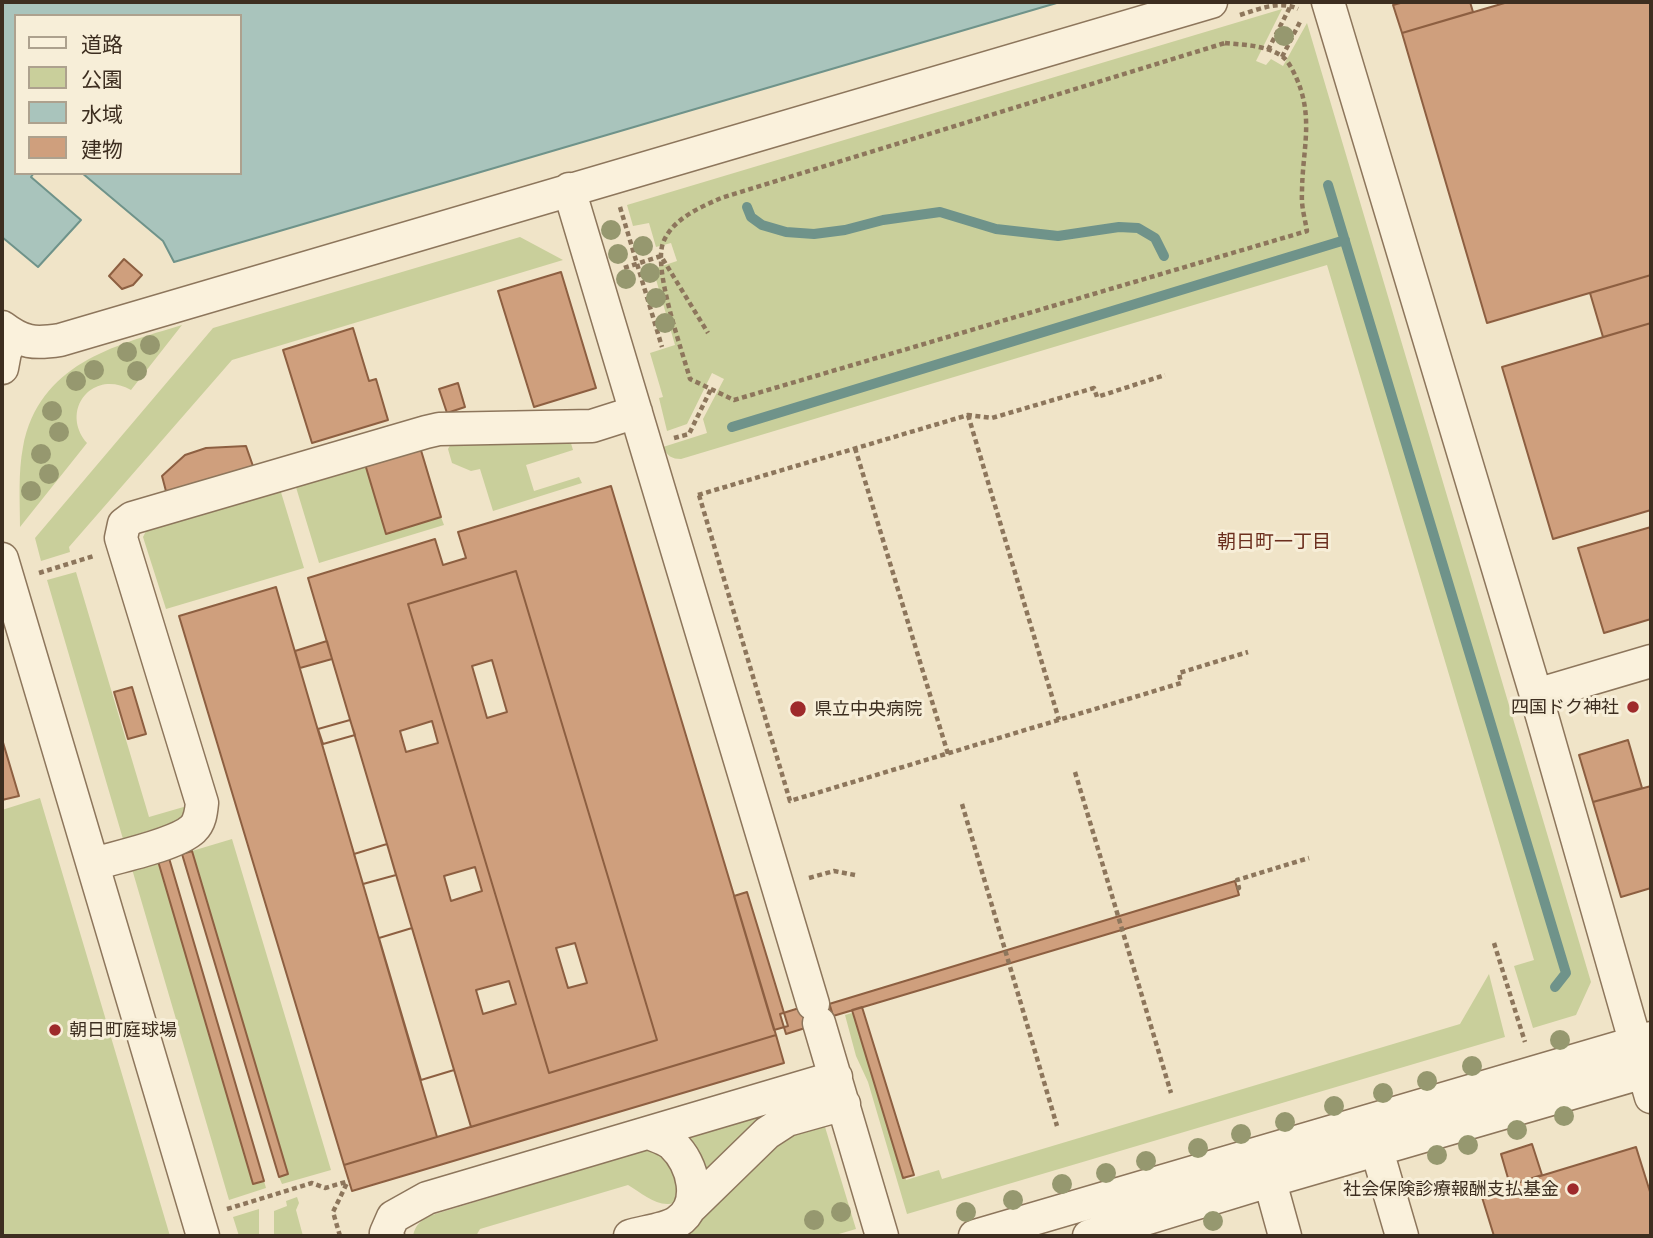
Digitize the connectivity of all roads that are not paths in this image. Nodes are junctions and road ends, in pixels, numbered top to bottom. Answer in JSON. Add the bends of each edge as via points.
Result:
{"nodes":[{"id":1,"x":1328,"y":2,"type":"edge"},
{"id":2,"x":1225,"y":9,"type":"edge"},
{"id":3,"x":569,"y":189,"type":"junction"},
{"id":4,"x":7,"y":331,"type":"edge"},
{"id":5,"x":2,"y":368,"type":"edge"},
{"id":6,"x":636,"y":412,"type":"junction"},
{"id":7,"x":2,"y":559,"type":"edge"},
{"id":8,"x":1651,"y":661,"type":"edge"},
{"id":9,"x":1536,"y":695,"type":"junction"},
{"id":10,"x":93,"y":864,"type":"junction"},
{"id":11,"x":1647,"y":1064,"type":"edge"},
{"id":12,"x":840,"y":1090,"type":"junction"},
{"id":13,"x":649,"y":1133,"type":"junction"},
{"id":14,"x":1372,"y":1135,"type":"junction"},
{"id":15,"x":1265,"y":1166,"type":"junction"},
{"id":16,"x":1101,"y":1199,"type":"junction"},
{"id":17,"x":691,"y":1207,"type":"junction"},
{"id":18,"x":1104,"y":1234,"type":"edge"},
{"id":19,"x":204,"y":1236,"type":"edge"},
{"id":20,"x":388,"y":1236,"type":"edge"},
{"id":21,"x":630,"y":1236,"type":"edge"},
{"id":22,"x":882,"y":1236,"type":"edge"},
{"id":23,"x":975,"y":1236,"type":"edge"},
{"id":24,"x":1285,"y":1236,"type":"edge"},
{"id":25,"x":1402,"y":1236,"type":"edge"}],
"edges":[{"from":1,"to":9,"type":"street"},
{"from":2,"to":3,"type":"street"},
{"from":3,"to":4,"type":"street","via":[[61,340],[26,342]]},
{"from":3,"to":6,"type":"street"},
{"from":4,"to":5,"type":"street"},
{"from":6,"to":10,"type":"street","via":[[592,426],[439,429],[124,524],[121,538],[202,803],[198,823],[183,836]]},
{"from":6,"to":12,"type":"street"},
{"from":7,"to":10,"type":"street"},
{"from":8,"to":9,"type":"street"},
{"from":9,"to":11,"type":"street"},
{"from":10,"to":19,"type":"street"},
{"from":11,"to":14,"type":"street"},
{"from":12,"to":13,"type":"street"},
{"from":12,"to":17,"type":"street","via":[[767,1133]]},
{"from":12,"to":22,"type":"street"},
{"from":13,"to":17,"type":"street","via":[[672,1143],[685,1161],[694,1186]]},
{"from":13,"to":20,"type":"street","via":[[427,1198],[393,1217]]},
{"from":14,"to":15,"type":"street"},
{"from":14,"to":25,"type":"street"},
{"from":15,"to":16,"type":"street"},
{"from":15,"to":18,"type":"street"},
{"from":15,"to":24,"type":"street"},
{"from":16,"to":18,"type":"street"},
{"from":16,"to":23,"type":"street"},
{"from":17,"to":21,"type":"street","via":[[677,1222]]}]}
